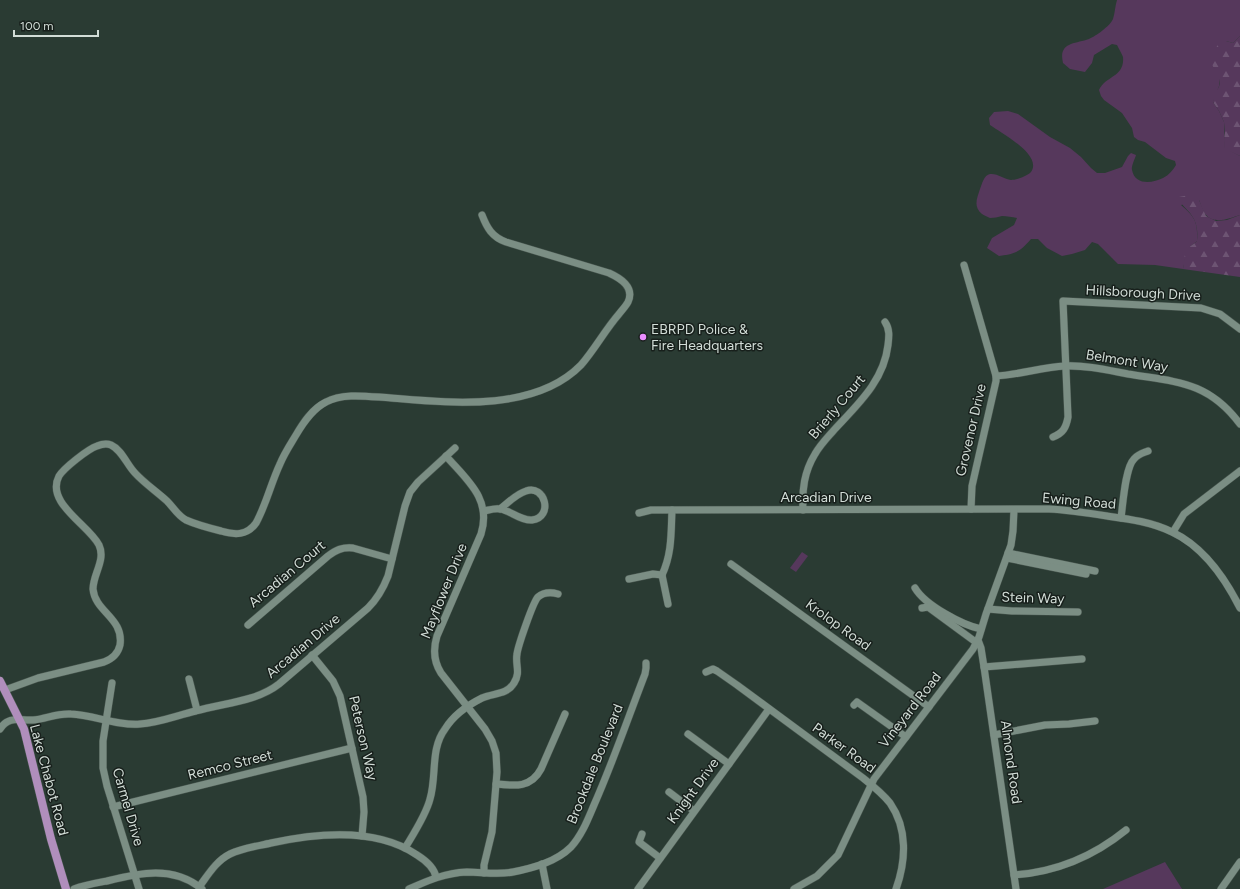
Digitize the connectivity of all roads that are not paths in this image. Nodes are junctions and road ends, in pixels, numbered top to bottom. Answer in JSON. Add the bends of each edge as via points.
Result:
{"nodes":[{"id":1,"x":482,"y":215,"type":"dead end"},
{"id":2,"x":964,"y":265,"type":"dead end"},
{"id":3,"x":885,"y":322,"type":"dead end"},
{"id":4,"x":1240,"y":329,"type":"edge"},
{"id":5,"x":1066,"y":366,"type":"junction"},
{"id":6,"x":996,"y":376,"type":"junction"},
{"id":7,"x":1240,"y":424,"type":"edge"},
{"id":8,"x":1053,"y":437,"type":"dead end"},
{"id":9,"x":455,"y":448,"type":"dead end"},
{"id":10,"x":1148,"y":451,"type":"dead end"},
{"id":11,"x":446,"y":456,"type":"junction"},
{"id":12,"x":1240,"y":471,"type":"edge"},
{"id":13,"x":500,"y":509,"type":"junction"},
{"id":14,"x":971,"y":509,"type":"junction"},
{"id":15,"x":672,"y":510,"type":"junction"},
{"id":16,"x":803,"y":510,"type":"junction"},
{"id":17,"x":1014,"y":510,"type":"junction"},
{"id":18,"x":484,"y":511,"type":"junction"},
{"id":19,"x":639,"y":513,"type":"dead end"},
{"id":20,"x":1122,"y":518,"type":"junction"},
{"id":21,"x":1173,"y":532,"type":"junction"},
{"id":22,"x":1007,"y":555,"type":"junction"},
{"id":23,"x":392,"y":559,"type":"junction"},
{"id":24,"x":731,"y":564,"type":"dead end"},
{"id":25,"x":1095,"y":571,"type":"dead end"},
{"id":26,"x":1086,"y":574,"type":"dead end"},
{"id":27,"x":662,"y":575,"type":"junction"},
{"id":28,"x":629,"y":579,"type":"dead end"},
{"id":29,"x":915,"y":588,"type":"dead end"},
{"id":30,"x":558,"y":594,"type":"dead end"},
{"id":31,"x":668,"y":604,"type":"dead end"},
{"id":32,"x":922,"y":608,"type":"dead end"},
{"id":33,"x":1240,"y":608,"type":"edge"},
{"id":34,"x":988,"y":609,"type":"junction"},
{"id":35,"x":1078,"y":612,"type":"dead end"},
{"id":36,"x":248,"y":625,"type":"dead end"},
{"id":37,"x":981,"y":629,"type":"junction"},
{"id":38,"x":977,"y":641,"type":"junction"},
{"id":39,"x":312,"y":655,"type":"junction"},
{"id":40,"x":1082,"y":659,"type":"dead end"},
{"id":41,"x":646,"y":663,"type":"dead end"},
{"id":42,"x":984,"y":668,"type":"junction"},
{"id":43,"x":706,"y":672,"type":"dead end"},
{"id":44,"x":189,"y":679,"type":"dead end"},
{"id":45,"x":0,"y":681,"type":"edge"},
{"id":46,"x":112,"y":684,"type":"dead end"},
{"id":47,"x":5,"y":690,"type":"junction"},
{"id":48,"x":854,"y":705,"type":"dead end"},
{"id":49,"x":468,"y":707,"type":"junction"},
{"id":50,"x":929,"y":707,"type":"junction"},
{"id":51,"x":769,"y":709,"type":"junction"},
{"id":52,"x":197,"y":710,"type":"junction"},
{"id":53,"x":565,"y":714,"type":"dead end"},
{"id":54,"x":20,"y":719,"type":"junction"},
{"id":55,"x":106,"y":720,"type":"junction"},
{"id":56,"x":1095,"y":721,"type":"dead end"},
{"id":57,"x":0,"y":729,"type":"edge"},
{"id":58,"x":688,"y":734,"type":"dead end"},
{"id":59,"x":994,"y":735,"type":"junction"},
{"id":60,"x":906,"y":737,"type":"junction"},
{"id":61,"x":352,"y":748,"type":"junction"},
{"id":62,"x":729,"y":764,"type":"junction"},
{"id":63,"x":496,"y":784,"type":"junction"},
{"id":64,"x":871,"y":784,"type":"junction"},
{"id":65,"x":669,"y":792,"type":"dead end"},
{"id":66,"x":113,"y":807,"type":"junction"},
{"id":67,"x":694,"y":811,"type":"junction"},
{"id":68,"x":1126,"y":830,"type":"dead end"},
{"id":69,"x":642,"y":834,"type":"dead end"},
{"id":70,"x":362,"y":836,"type":"junction"},
{"id":71,"x":405,"y":848,"type":"junction"},
{"id":72,"x":660,"y":858,"type":"junction"},
{"id":73,"x":1240,"y":862,"type":"edge"},
{"id":74,"x":542,"y":864,"type":"junction"},
{"id":75,"x":484,"y":873,"type":"junction"},
{"id":76,"x":134,"y":875,"type":"junction"},
{"id":77,"x":1014,"y":875,"type":"junction"},
{"id":78,"x":436,"y":877,"type":"junction"},
{"id":79,"x":200,"y":888,"type":"edge"},
{"id":80,"x":66,"y":889,"type":"edge"},
{"id":81,"x":74,"y":889,"type":"edge"},
{"id":82,"x":139,"y":889,"type":"edge"},
{"id":83,"x":409,"y":889,"type":"edge"},
{"id":84,"x":547,"y":889,"type":"edge"},
{"id":85,"x":638,"y":889,"type":"edge"},
{"id":86,"x":794,"y":889,"type":"edge"},
{"id":87,"x":896,"y":889,"type":"edge"},
{"id":88,"x":1016,"y":889,"type":"edge"},
{"id":89,"x":1221,"y":889,"type":"edge"}],
"edges":[{"from":1,"to":47,"type":"street","via":[[497,239],[609,273],[620,278],[627,286],[630,296],[628,302],[580,365],[551,386],[514,398],[475,402],[432,402],[354,396],[338,397],[328,401],[313,412],[298,432],[280,463],[256,523],[250,530],[241,533],[230,534],[183,518],[134,472],[115,447],[105,444],[94,447],[62,472],[57,481],[57,490],[62,504],[93,536],[99,546],[101,558],[95,577],[94,594],[118,628],[119,649],[114,657],[104,662],[38,678]]},
{"from":2,"to":6,"type":"street","name":"Grovenor Drive"},
{"from":3,"to":16,"type":"street","name":"Brierly Court","via":[[889,338],[882,369],[871,389],[822,443],[814,456],[804,483]]},
{"from":4,"to":5,"type":"street","name":"Hillsborough Drive","via":[[1220,314],[1201,308],[1063,301]]},
{"from":5,"to":6,"type":"street","name":"Belmont Way"},
{"from":5,"to":7,"type":"street","name":"Belmont Way","via":[[1086,367],[1188,385],[1218,401]]},
{"from":5,"to":8,"type":"street","via":[[1067,422],[1063,431]]},
{"from":6,"to":14,"type":"street","name":"Grovenor Drive","via":[[972,486]]},
{"from":9,"to":11,"type":"street","name":"Arcadian Drive"},
{"from":10,"to":20,"type":"street","via":[[1138,455],[1131,463]]},
{"from":11,"to":18,"type":"street","via":[[475,490]]},
{"from":11,"to":23,"type":"street","name":"Arcadian Drive","via":[[410,492]]},
{"from":12,"to":21,"type":"street","via":[[1184,514]]},
{"from":13,"to":13,"type":"street","via":[[522,492],[530,490],[540,494],[545,503],[544,511],[534,520]]},
{"from":13,"to":18,"type":"street"},
{"from":14,"to":16,"type":"street","name":"Arcadian Drive"},
{"from":14,"to":17,"type":"street","name":"Arcadian Drive"},
{"from":15,"to":16,"type":"street","name":"Arcadian Drive"},
{"from":15,"to":19,"type":"street","name":"Arcadian Drive"},
{"from":15,"to":27,"type":"street","via":[[671,547]]},
{"from":17,"to":20,"type":"street","name":"Ewing Road","via":[[1063,510]]},
{"from":17,"to":22,"type":"street","via":[[1013,531]]},
{"from":18,"to":49,"type":"street","name":"Mayflower Drive","via":[[484,523],[480,534],[435,644],[438,669]]},
{"from":20,"to":21,"type":"street","name":"Ewing Road","via":[[1152,524]]},
{"from":21,"to":33,"type":"street","name":"Ewing Road","via":[[1203,554],[1224,580]]},
{"from":22,"to":25,"type":"street"},
{"from":22,"to":26,"type":"street"},
{"from":22,"to":34,"type":"street"},
{"from":23,"to":36,"type":"street","name":"Arcadian Court","via":[[348,547],[339,549]]},
{"from":23,"to":39,"type":"street","name":"Arcadian Drive","via":[[379,596]]},
{"from":24,"to":50,"type":"street","name":"Krolop Road"},
{"from":27,"to":28,"type":"street","via":[[653,574]]},
{"from":27,"to":31,"type":"street"},
{"from":29,"to":37,"type":"street","via":[[921,597],[949,616]]},
{"from":30,"to":49,"type":"street","via":[[546,593],[534,602],[517,653],[518,673],[513,685],[506,691],[482,698]]},
{"from":32,"to":38,"type":"street","via":[[928,607]]},
{"from":34,"to":35,"type":"street","name":"Stein Way"},
{"from":34,"to":37,"type":"street"},
{"from":37,"to":38,"type":"street"},
{"from":38,"to":42,"type":"street","name":"Almond Road","via":[[981,648]]},
{"from":38,"to":50,"type":"street","name":"Vineyard Road"},
{"from":39,"to":52,"type":"street","name":"Arcadian Drive","via":[[262,694]]},
{"from":39,"to":61,"type":"street","name":"Peterson Way","via":[[336,686]]},
{"from":40,"to":42,"type":"street"},
{"from":41,"to":74,"type":"street","name":"Brookdale Boulevard","via":[[645,674],[605,780],[583,829],[565,852]]},
{"from":42,"to":59,"type":"street","name":"Almond Road"},
{"from":43,"to":51,"type":"street","name":"Parker Road","via":[[713,669],[717,671]]},
{"from":44,"to":52,"type":"street"},
{"from":45,"to":47,"type":"main road","name":"Lake Chabot Road"},
{"from":46,"to":55,"type":"street","name":"Carmel Drive"},
{"from":47,"to":54,"type":"main road","name":"Lake Chabot Road"},
{"from":48,"to":60,"type":"street","via":[[857,702]]},
{"from":49,"to":63,"type":"street","name":"Mayflower Drive","via":[[492,741],[497,759]]},
{"from":49,"to":71,"type":"street","via":[[448,724],[439,739],[430,800]]},
{"from":50,"to":60,"type":"street","name":"Vineyard Road"},
{"from":51,"to":62,"type":"street","name":"Knight Drive"},
{"from":51,"to":64,"type":"street","name":"Parker Road"},
{"from":52,"to":55,"type":"street","name":"Arcadian Drive","via":[[146,724],[134,725]]},
{"from":53,"to":63,"type":"street","via":[[536,777],[522,785]]},
{"from":54,"to":55,"type":"street","name":"Arcadian Drive","via":[[35,720],[66,714]]},
{"from":54,"to":57,"type":"street","via":[[6,722]]},
{"from":54,"to":80,"type":"main road","name":"Lake Chabot Road"},
{"from":55,"to":66,"type":"street","name":"Carmel Drive","via":[[102,751],[103,768]]},
{"from":56,"to":59,"type":"street","via":[[1045,725]]},
{"from":58,"to":62,"type":"street"},
{"from":59,"to":77,"type":"street","name":"Almond Road"},
{"from":60,"to":64,"type":"street","name":"Vineyard Road"},
{"from":61,"to":66,"type":"street","name":"Remco Street"},
{"from":61,"to":70,"type":"street","name":"Peterson Way","via":[[364,804]]},
{"from":62,"to":67,"type":"street","name":"Knight Drive"},
{"from":63,"to":75,"type":"street","name":"Mayflower Drive","via":[[492,832]]},
{"from":64,"to":86,"type":"street","name":"Vineyard Road","via":[[838,855],[817,876]]},
{"from":64,"to":87,"type":"street","name":"Parker Road","via":[[894,809],[900,825],[904,855]]},
{"from":65,"to":67,"type":"street"},
{"from":66,"to":76,"type":"street","name":"Carmel Drive"},
{"from":67,"to":72,"type":"street","name":"Knight Drive"},
{"from":68,"to":77,"type":"street","via":[[1098,850],[1074,862],[1058,868]]},
{"from":69,"to":72,"type":"street","via":[[639,842]]},
{"from":70,"to":71,"type":"street","via":[[388,841]]},
{"from":70,"to":79,"type":"street","via":[[304,837],[246,848],[221,860]]},
{"from":71,"to":78,"type":"street","via":[[426,862]]},
{"from":72,"to":85,"type":"street","name":"Knight Drive"},
{"from":73,"to":89,"type":"street"},
{"from":74,"to":75,"type":"street","name":"Brookdale Boulevard","via":[[511,872]]},
{"from":74,"to":84,"type":"street"},
{"from":75,"to":78,"type":"street","name":"Brookdale Boulevard"},
{"from":76,"to":79,"type":"street","via":[[164,873],[184,879]]},
{"from":76,"to":81,"type":"street"},
{"from":76,"to":82,"type":"street","name":"Carmel Drive"},
{"from":77,"to":88,"type":"street","name":"Almond Road"},
{"from":78,"to":83,"type":"street","name":"Brookdale Boulevard"}]}
